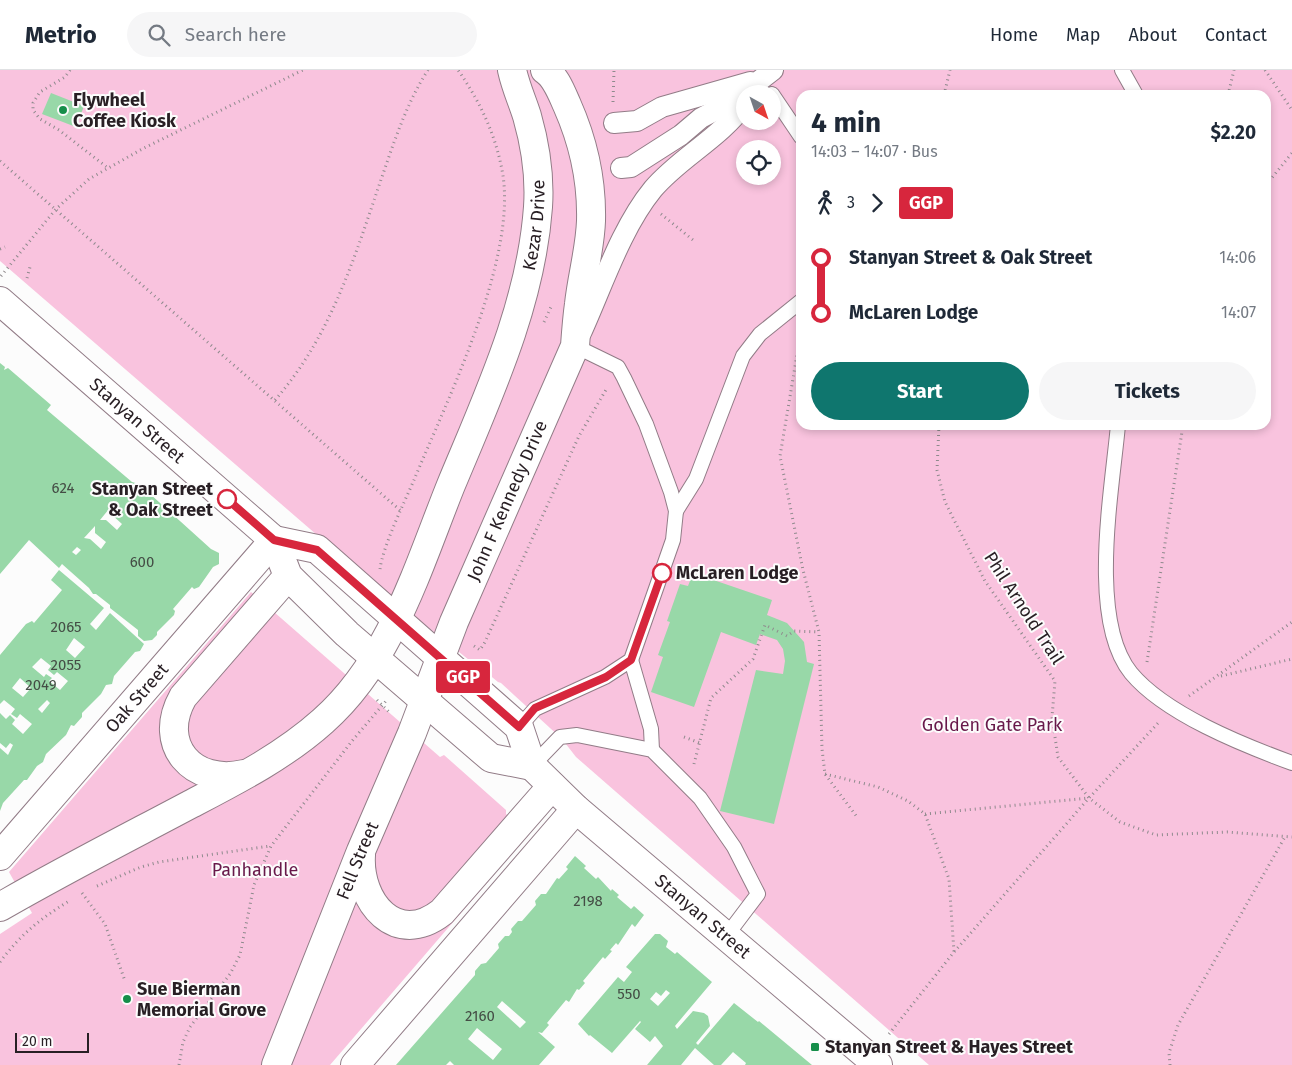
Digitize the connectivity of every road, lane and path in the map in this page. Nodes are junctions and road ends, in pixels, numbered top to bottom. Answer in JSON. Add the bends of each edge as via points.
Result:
{"nodes":[{"id":1,"x":70,"y":70,"type":"edge"},
{"id":2,"x":304,"y":70,"type":"edge"},
{"id":3,"x":428,"y":70,"type":"edge"},
{"id":4,"x":458,"y":70,"type":"edge"},
{"id":5,"x":512,"y":70,"type":"edge"},
{"id":6,"x":546,"y":70,"type":"edge"},
{"id":7,"x":614,"y":70,"type":"edge"},
{"id":8,"x":950,"y":70,"type":"edge"},
{"id":9,"x":1122,"y":70,"type":"edge"},
{"id":10,"x":1234,"y":70,"type":"edge"},
{"id":11,"x":1265,"y":70,"type":"edge"},
{"id":12,"x":945,"y":90,"type":"edge"},
{"id":13,"x":1133,"y":90,"type":"edge"},
{"id":14,"x":1229,"y":90,"type":"edge"},
{"id":15,"x":736,"y":92,"type":"edge"},
{"id":16,"x":736,"y":100,"type":"edge"},
{"id":17,"x":781,"y":110,"type":"edge"},
{"id":18,"x":1292,"y":110,"type":"edge"},
{"id":19,"x":613,"y":115,"type":"joint"},
{"id":20,"x":736,"y":115,"type":"edge"},
{"id":21,"x":737,"y":130,"type":"edge"},
{"id":22,"x":796,"y":130,"type":"edge"},
{"id":23,"x":728,"y":140,"type":"dead end"},
{"id":24,"x":1292,"y":153,"type":"edge"},
{"id":25,"x":0,"y":161,"type":"edge"},
{"id":26,"x":108,"y":168,"type":"junction"},
{"id":27,"x":621,"y":168,"type":"dead end"},
{"id":28,"x":1271,"y":179,"type":"edge"},
{"id":29,"x":651,"y":207,"type":"junction"},
{"id":30,"x":56,"y":210,"type":"junction"},
{"id":31,"x":693,"y":240,"type":"dead end"},
{"id":32,"x":5,"y":247,"type":"dead end"},
{"id":33,"x":0,"y":249,"type":"edge"},
{"id":34,"x":30,"y":267,"type":"dead end"},
{"id":35,"x":0,"y":277,"type":"edge"},
{"id":36,"x":27,"y":278,"type":"dead end"},
{"id":37,"x":0,"y":301,"type":"edge"},
{"id":38,"x":796,"y":305,"type":"edge"},
{"id":39,"x":575,"y":346,"type":"junction"},
{"id":40,"x":796,"y":360,"type":"edge"},
{"id":41,"x":612,"y":380,"type":"dead end"},
{"id":42,"x":275,"y":400,"type":"junction"},
{"id":43,"x":939,"y":430,"type":"edge"},
{"id":44,"x":1118,"y":430,"type":"edge"},
{"id":45,"x":1182,"y":430,"type":"edge"},
{"id":46,"x":676,"y":511,"type":"junction"},
{"id":47,"x":401,"y":512,"type":"junction"},
{"id":48,"x":274,"y":540,"type":"junction"},
{"id":49,"x":380,"y":575,"type":"dead end"},
{"id":50,"x":288,"y":576,"type":"junction"},
{"id":51,"x":395,"y":618,"type":"junction"},
{"id":52,"x":1292,"y":622,"type":"edge"},
{"id":53,"x":819,"y":632,"type":"junction"},
{"id":54,"x":474,"y":646,"type":"dead end"},
{"id":55,"x":440,"y":656,"type":"junction"},
{"id":56,"x":376,"y":658,"type":"junction"},
{"id":57,"x":1292,"y":659,"type":"edge"},
{"id":58,"x":631,"y":660,"type":"junction"},
{"id":59,"x":1218,"y":677,"type":"junction"},
{"id":60,"x":1143,"y":686,"type":"junction"},
{"id":61,"x":1187,"y":698,"type":"dead end"},
{"id":62,"x":376,"y":700,"type":"dead end"},
{"id":63,"x":425,"y":702,"type":"junction"},
{"id":64,"x":384,"y":706,"type":"junction"},
{"id":65,"x":391,"y":714,"type":"dead end"},
{"id":66,"x":1164,"y":716,"type":"dead end"},
{"id":67,"x":519,"y":727,"type":"junction"},
{"id":68,"x":684,"y":736,"type":"dead end"},
{"id":69,"x":700,"y":742,"type":"junction"},
{"id":70,"x":652,"y":750,"type":"junction"},
{"id":71,"x":1292,"y":763,"type":"edge"},
{"id":72,"x":532,"y":766,"type":"junction"},
{"id":73,"x":248,"y":774,"type":"junction"},
{"id":74,"x":825,"y":774,"type":"junction"},
{"id":75,"x":681,"y":779,"type":"junction"},
{"id":76,"x":552,"y":786,"type":"junction"},
{"id":77,"x":1088,"y":798,"type":"junction"},
{"id":78,"x":576,"y":809,"type":"junction"},
{"id":79,"x":925,"y":814,"type":"junction"},
{"id":80,"x":857,"y":818,"type":"dead end"},
{"id":81,"x":1286,"y":835,"type":"junction"},
{"id":82,"x":1292,"y":837,"type":"edge"},
{"id":83,"x":271,"y":846,"type":"junction"},
{"id":84,"x":361,"y":851,"type":"junction"},
{"id":85,"x":0,"y":856,"type":"edge"},
{"id":86,"x":82,"y":893,"type":"junction"},
{"id":87,"x":0,"y":907,"type":"edge"},
{"id":88,"x":727,"y":935,"type":"junction"},
{"id":89,"x":954,"y":952,"type":"junction"},
{"id":90,"x":0,"y":962,"type":"edge"},
{"id":91,"x":125,"y":980,"type":"dead end"},
{"id":92,"x":889,"y":1034,"type":"dead end"},
{"id":93,"x":179,"y":1065,"type":"edge"},
{"id":94,"x":276,"y":1065,"type":"edge"},
{"id":95,"x":356,"y":1065,"type":"edge"},
{"id":96,"x":878,"y":1065,"type":"edge"},
{"id":97,"x":1170,"y":1065,"type":"edge"}],
"edges":[{"from":1,"to":26,"type":"path","via":[[65,77],[36,96],[32,105],[34,112]]},
{"from":2,"to":26,"type":"path"},
{"from":3,"to":42,"type":"path","via":[[405,115],[331,316],[307,360]]},
{"from":4,"to":47,"type":"path","via":[[481,108],[496,144],[504,182],[501,234],[479,321]]},
{"from":5,"to":51,"type":"main road","name":"Kezar Drive","via":[[531,134],[538,182],[538,204],[526,280],[495,380]]},
{"from":6,"to":39,"type":"main road","via":[[575,123],[590,198],[590,236]]},
{"from":7,"to":19,"type":"path"},
{"from":8,"to":12,"type":"path"},
{"from":9,"to":13,"type":"lane"},
{"from":10,"to":14,"type":"path"},
{"from":11,"to":18,"type":"path"},
{"from":15,"to":19,"type":"street","via":[[662,107],[638,121]]},
{"from":16,"to":27,"type":"street","via":[[701,118],[631,168]]},
{"from":17,"to":22,"type":"lane"},
{"from":20,"to":29,"type":"street","via":[[666,176]]},
{"from":21,"to":23,"type":"street"},
{"from":24,"to":28,"type":"path"},
{"from":25,"to":30,"type":"path"},
{"from":26,"to":30,"type":"path","via":[[89,179]]},
{"from":29,"to":31,"type":"path"},
{"from":29,"to":39,"type":"street","via":[[625,233]]},
{"from":30,"to":35,"type":"path"},
{"from":30,"to":42,"type":"path"},
{"from":32,"to":33,"type":"path"},
{"from":34,"to":36,"type":"path"},
{"from":37,"to":48,"type":"main road","name":"Stanyan Street"},
{"from":38,"to":46,"type":"lane","via":[[760,334],[743,356],[696,479]]},
{"from":39,"to":46,"type":"lane","via":[[618,367],[646,424]]},
{"from":39,"to":55,"type":"main road","name":"John F Kennedy Drive"},
{"from":40,"to":53,"type":"path","via":[[780,456]]},
{"from":41,"to":54,"type":"path","via":[[579,436],[485,642],[480,650]]},
{"from":42,"to":47,"type":"path"},
{"from":43,"to":77,"type":"path","name":"Phil Arnold Trail","via":[[937,470],[945,502],[985,581],[1055,681],[1052,717],[1058,757]]},
{"from":44,"to":60,"type":"lane","via":[[1105,588],[1122,658]]},
{"from":45,"to":60,"type":"path"},
{"from":46,"to":58,"type":"lane","via":[[673,540]]},
{"from":47,"to":49,"type":"path","via":[[380,566]]},
{"from":48,"to":50,"type":"main road","name":"Stanyan Street"},
{"from":48,"to":51,"type":"main road","name":"Stanyan Street","via":[[317,550]]},
{"from":48,"to":85,"type":"main road","name":"Oak Street"},
{"from":50,"to":56,"type":"main road","name":"Stanyan Street"},
{"from":50,"to":73,"type":"main road","via":[[183,697],[172,724],[174,740],[190,765],[206,774]]},
{"from":51,"to":55,"type":"main road","name":"Stanyan Street"},
{"from":51,"to":56,"type":"main road"},
{"from":52,"to":59,"type":"path"},
{"from":53,"to":69,"type":"path","via":[[794,631],[787,636],[765,625],[753,659],[711,698]]},
{"from":53,"to":74,"type":"path"},
{"from":55,"to":63,"type":"main road","name":"Fell Street"},
{"from":55,"to":67,"type":"main road","name":"Stanyan Street"},
{"from":56,"to":63,"type":"main road","name":"Stanyan Street"},
{"from":56,"to":73,"type":"main road","via":[[359,684],[324,721]]},
{"from":57,"to":59,"type":"path"},
{"from":58,"to":67,"type":"lane","via":[[606,677],[535,708]]},
{"from":58,"to":70,"type":"lane","via":[[651,729]]},
{"from":59,"to":61,"type":"path"},
{"from":60,"to":71,"type":"lane","via":[[1174,708],[1220,733]]},
{"from":62,"to":64,"type":"path"},
{"from":63,"to":72,"type":"main road","name":"Stanyan Street","via":[[491,758]]},
{"from":63,"to":84,"type":"main road","name":"Fell Street"},
{"from":64,"to":65,"type":"path"},
{"from":64,"to":83,"type":"path","via":[[352,741]]},
{"from":66,"to":77,"type":"path"},
{"from":67,"to":72,"type":"main road","name":"Stanyan Street"},
{"from":68,"to":69,"type":"path"},
{"from":69,"to":75,"type":"path","via":[[693,769]]},
{"from":70,"to":72,"type":"lane","via":[[577,736],[560,737]]},
{"from":70,"to":75,"type":"lane"},
{"from":72,"to":76,"type":"main road","name":"Stanyan Street"},
{"from":73,"to":87,"type":"main road"},
{"from":74,"to":79,"type":"path","via":[[878,787],[908,801]]},
{"from":74,"to":80,"type":"path"},
{"from":75,"to":88,"type":"lane","via":[[700,798],[734,847],[758,894]]},
{"from":76,"to":78,"type":"main road","name":"Stanyan Street"},
{"from":76,"to":84,"type":"main road","via":[[432,920],[420,924],[393,922],[382,914],[373,904],[361,878]]},
{"from":77,"to":79,"type":"path"},
{"from":77,"to":81,"type":"path","name":"Phil Arnold Trail","via":[[1120,822],[1156,835],[1227,832]]},
{"from":77,"to":89,"type":"path"},
{"from":78,"to":88,"type":"main road","name":"Stanyan Street"},
{"from":78,"to":95,"type":"main road"},
{"from":79,"to":89,"type":"path","via":[[949,879]]},
{"from":81,"to":82,"type":"path","name":"Phil Arnold Trail"},
{"from":81,"to":97,"type":"path","via":[[1178,1025],[1169,1053]]},
{"from":83,"to":86,"type":"path","via":[[159,862]]},
{"from":83,"to":93,"type":"path","via":[[254,885],[240,956],[190,1027],[183,1042]]},
{"from":84,"to":94,"type":"main road","name":"Fell Street"},
{"from":86,"to":90,"type":"path","via":[[35,923],[16,940]]},
{"from":86,"to":91,"type":"path","via":[[105,924]]},
{"from":88,"to":96,"type":"main road","name":"Stanyan Street"},
{"from":89,"to":92,"type":"path"}]}
